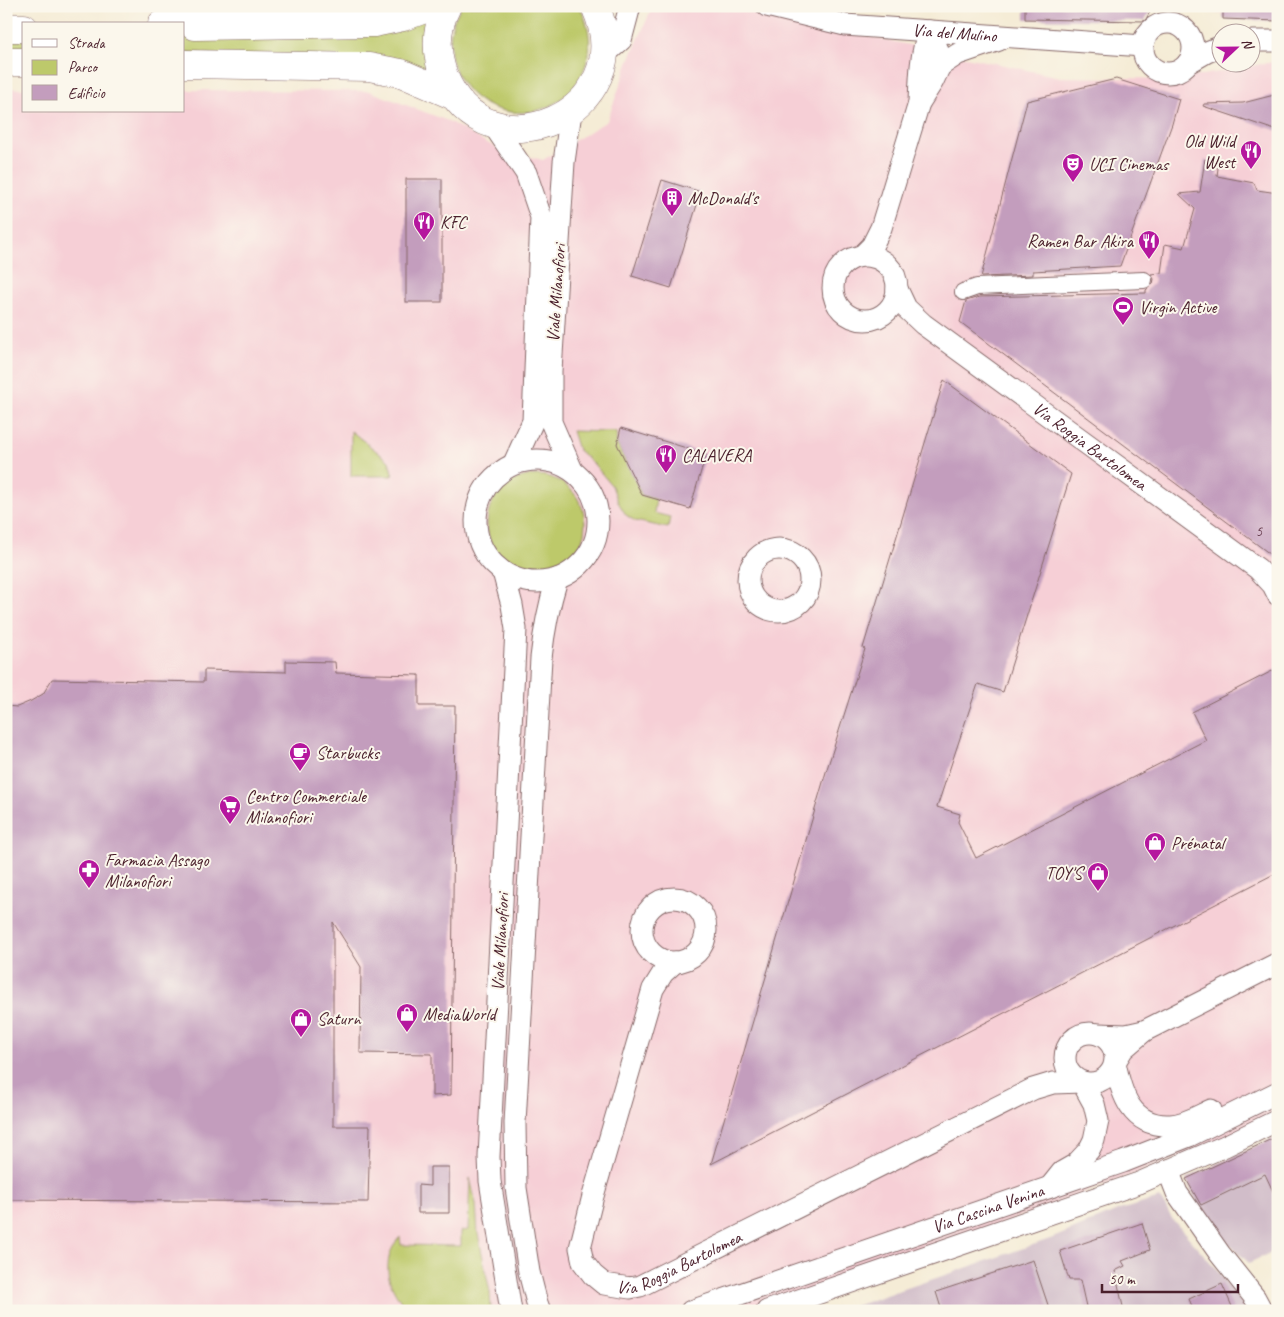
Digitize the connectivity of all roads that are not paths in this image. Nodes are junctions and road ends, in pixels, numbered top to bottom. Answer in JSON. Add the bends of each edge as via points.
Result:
{"nodes":[{"id":1,"x":339,"y":6,"type":"edge"},
{"id":2,"x":433,"y":6,"type":"edge"},
{"id":3,"x":447,"y":6,"type":"edge"},
{"id":4,"x":595,"y":6,"type":"edge"},
{"id":5,"x":630,"y":6,"type":"edge"},
{"id":6,"x":767,"y":6,"type":"edge"},
{"id":7,"x":1167,"y":15,"type":"edge"},
{"id":8,"x":174,"y":22,"type":"edge"},
{"id":9,"x":185,"y":26,"type":"edge"},
{"id":10,"x":6,"y":28,"type":"edge"},
{"id":11,"x":22,"y":28,"type":"edge"},
{"id":12,"x":929,"y":31,"type":"junction"},
{"id":13,"x":1186,"y":31,"type":"junction"},
{"id":14,"x":1212,"y":35,"type":"edge"},
{"id":15,"x":1011,"y":36,"type":"junction"},
{"id":16,"x":1262,"y":41,"type":"edge"},
{"id":17,"x":1278,"y":41,"type":"edge"},
{"id":18,"x":1143,"y":46,"type":"junction"},
{"id":19,"x":1212,"y":51,"type":"edge"},
{"id":20,"x":604,"y":56,"type":"junction"},
{"id":21,"x":6,"y":62,"type":"edge"},
{"id":22,"x":22,"y":62,"type":"edge"},
{"id":23,"x":1188,"y":63,"type":"junction"},
{"id":24,"x":185,"y":64,"type":"edge"},
{"id":25,"x":940,"y":66,"type":"junction"},
{"id":26,"x":454,"y":96,"type":"junction"},
{"id":27,"x":919,"y":103,"type":"junction"},
{"id":28,"x":570,"y":112,"type":"junction"},
{"id":29,"x":492,"y":123,"type":"junction"},
{"id":30,"x":882,"y":228,"type":"junction"},
{"id":31,"x":863,"y":255,"type":"junction"},
{"id":32,"x":887,"y":265,"type":"junction"},
{"id":33,"x":1144,"y":280,"type":"dead end"},
{"id":34,"x":897,"y":289,"type":"junction"},
{"id":35,"x":963,"y":292,"type":"dead end"},
{"id":36,"x":876,"y":318,"type":"junction"},
{"id":37,"x":923,"y":324,"type":"junction"},
{"id":38,"x":514,"y":463,"type":"junction"},
{"id":39,"x":572,"y":470,"type":"junction"},
{"id":40,"x":1268,"y":571,"type":"edge"},
{"id":41,"x":503,"y":572,"type":"junction"},
{"id":42,"x":557,"y":579,"type":"junction"},
{"id":43,"x":1278,"y":595,"type":"edge"},
{"id":44,"x":648,"y":949,"type":"junction"},
{"id":45,"x":675,"y":962,"type":"junction"},
{"id":46,"x":1278,"y":963,"type":"edge"},
{"id":47,"x":653,"y":989,"type":"junction"},
{"id":48,"x":1144,"y":1031,"type":"junction"},
{"id":49,"x":1098,"y":1034,"type":"junction"},
{"id":50,"x":1067,"y":1049,"type":"junction"},
{"id":51,"x":1115,"y":1062,"type":"junction"},
{"id":52,"x":1082,"y":1082,"type":"junction"},
{"id":53,"x":1278,"y":1084,"type":"edge"},
{"id":54,"x":1033,"y":1088,"type":"junction"},
{"id":55,"x":1278,"y":1092,"type":"edge"},
{"id":56,"x":1278,"y":1120,"type":"edge"},
{"id":57,"x":1168,"y":1170,"type":"junction"},
{"id":58,"x":1050,"y":1187,"type":"junction"},
{"id":59,"x":511,"y":1311,"type":"edge"},
{"id":60,"x":540,"y":1311,"type":"edge"},
{"id":61,"x":691,"y":1311,"type":"edge"},
{"id":62,"x":767,"y":1311,"type":"edge"},
{"id":63,"x":1262,"y":1311,"type":"edge"}],
"edges":[{"from":1,"to":8,"type":"main road","via":[[309,11],[244,10]]},
{"from":2,"to":9,"type":"main road","via":[[374,23]]},
{"from":3,"to":26,"type":"main road","name":"Viale Milanofiori","via":[[438,31],[437,47],[439,63]]},
{"from":4,"to":20,"type":"main road","name":"Viale Milanofiori","via":[[603,30]]},
{"from":5,"to":20,"type":"street","via":[[621,40]]},
{"from":6,"to":12,"type":"street","name":"Via del Mulino","via":[[845,25]]},
{"from":7,"to":13,"type":"street","via":[[1172,24]]},
{"from":7,"to":18,"type":"street","via":[[1150,30]]},
{"from":10,"to":11,"type":"main road"},
{"from":12,"to":15,"type":"street","name":"Via del Mulino"},
{"from":12,"to":25,"type":"street","via":[[938,50]]},
{"from":12,"to":27,"type":"street","via":[[922,48]]},
{"from":13,"to":14,"type":"street"},
{"from":13,"to":23,"type":"street","via":[[1192,43]]},
{"from":15,"to":18,"type":"street","name":"Via del Mulino"},
{"from":15,"to":25,"type":"street","via":[[958,54]]},
{"from":16,"to":17,"type":"street"},
{"from":18,"to":23,"type":"street","via":[[1148,62],[1161,72],[1178,71]]},
{"from":19,"to":23,"type":"street"},
{"from":20,"to":28,"type":"main road","name":"Viale Milanofiori","via":[[593,87]]},
{"from":21,"to":22,"type":"main road"},
{"from":24,"to":26,"type":"main road","name":"Viale Milanofiori","via":[[369,67],[401,73]]},
{"from":25,"to":27,"type":"street"},
{"from":26,"to":29,"type":"main road","name":"Viale Milanofiori","via":[[479,118]]},
{"from":27,"to":30,"type":"street"},
{"from":28,"to":29,"type":"main road","name":"Viale Milanofiori","via":[[553,122],[533,127]]},
{"from":28,"to":39,"type":"street","name":"Viale Milanofiori","via":[[551,372],[551,422]]},
{"from":29,"to":38,"type":"street","name":"Viale Milanofiori","via":[[526,173],[541,216],[533,421]]},
{"from":30,"to":31,"type":"street"},
{"from":30,"to":32,"type":"street","via":[[882,247]]},
{"from":31,"to":32,"type":"street"},
{"from":31,"to":36,"type":"street","via":[[845,262],[838,269],[832,287],[834,297],[850,317]]},
{"from":32,"to":34,"type":"street","via":[[893,272]]},
{"from":33,"to":35,"type":"street","via":[[977,287]]},
{"from":34,"to":36,"type":"street","via":[[891,307]]},
{"from":34,"to":37,"type":"street","name":"Via Roggia Bartolomea","via":[[906,308]]},
{"from":36,"to":37,"type":"street","name":"Via Roggia Bartolomea","via":[[902,317]]},
{"from":37,"to":40,"type":"street","name":"Via Roggia Bartolomea"},
{"from":38,"to":39,"type":"street","name":"Viale Milanofiori","via":[[548,460]]},
{"from":38,"to":41,"type":"street","name":"Viale Milanofiori","via":[[485,486],[477,504],[475,520],[476,535],[482,549]]},
{"from":39,"to":42,"type":"street","name":"Viale Milanofiori","via":[[587,486],[596,505],[597,536],[582,562]]},
{"from":40,"to":43,"type":"street","name":"Via Roggia Bartolomea"},
{"from":41,"to":42,"type":"street","name":"Viale Milanofiori","via":[[520,580],[539,582]]},
{"from":41,"to":59,"type":"street","name":"Viale Milanofiori","via":[[516,637],[489,1157]]},
{"from":42,"to":60,"type":"street","name":"Viale Milanofiori","via":[[544,629],[515,1123],[516,1188],[529,1272]]},
{"from":44,"to":45,"type":"street","via":[[656,956]]},
{"from":44,"to":45,"type":"street","via":[[642,930],[648,912],[661,901],[671,898],[689,902],[702,915],[705,936],[702,946],[694,954]]},
{"from":44,"to":47,"type":"street","name":"Via Roggia Bartolomea"},
{"from":45,"to":47,"type":"street","name":"Via Roggia Bartolomea"},
{"from":46,"to":48,"type":"street"},
{"from":47,"to":54,"type":"street","name":"Via Roggia Bartolomea","via":[[580,1248],[583,1262],[604,1284],[630,1288],[640,1286]]},
{"from":48,"to":49,"type":"street","via":[[1126,1035]]},
{"from":48,"to":51,"type":"street","via":[[1123,1049]]},
{"from":49,"to":50,"type":"street","via":[[1079,1035]]},
{"from":49,"to":51,"type":"street","via":[[1112,1045]]},
{"from":50,"to":52,"type":"street","via":[[1066,1065]]},
{"from":50,"to":54,"type":"street","name":"Via Roggia Bartolomea"},
{"from":51,"to":52,"type":"street","via":[[1106,1077],[1090,1083]]},
{"from":51,"to":53,"type":"street","via":[[1125,1101],[1136,1115],[1155,1124],[1172,1125],[1186,1121],[1246,1094]]},
{"from":52,"to":54,"type":"street","name":"Via Roggia Bartolomea","via":[[1053,1083]]},
{"from":52,"to":58,"type":"street","via":[[1094,1104],[1098,1121],[1094,1140],[1076,1164],[1062,1172]]},
{"from":55,"to":58,"type":"street","name":"Via Cascina Venina","via":[[1189,1136]]},
{"from":56,"to":57,"type":"street","name":"Via Cascina Venina"},
{"from":57,"to":62,"type":"street","name":"Via Cascina Venina","via":[[1060,1211]]},
{"from":57,"to":63,"type":"street","via":[[1177,1193]]},
{"from":58,"to":61,"type":"street","name":"Via Cascina Venina"}]}
